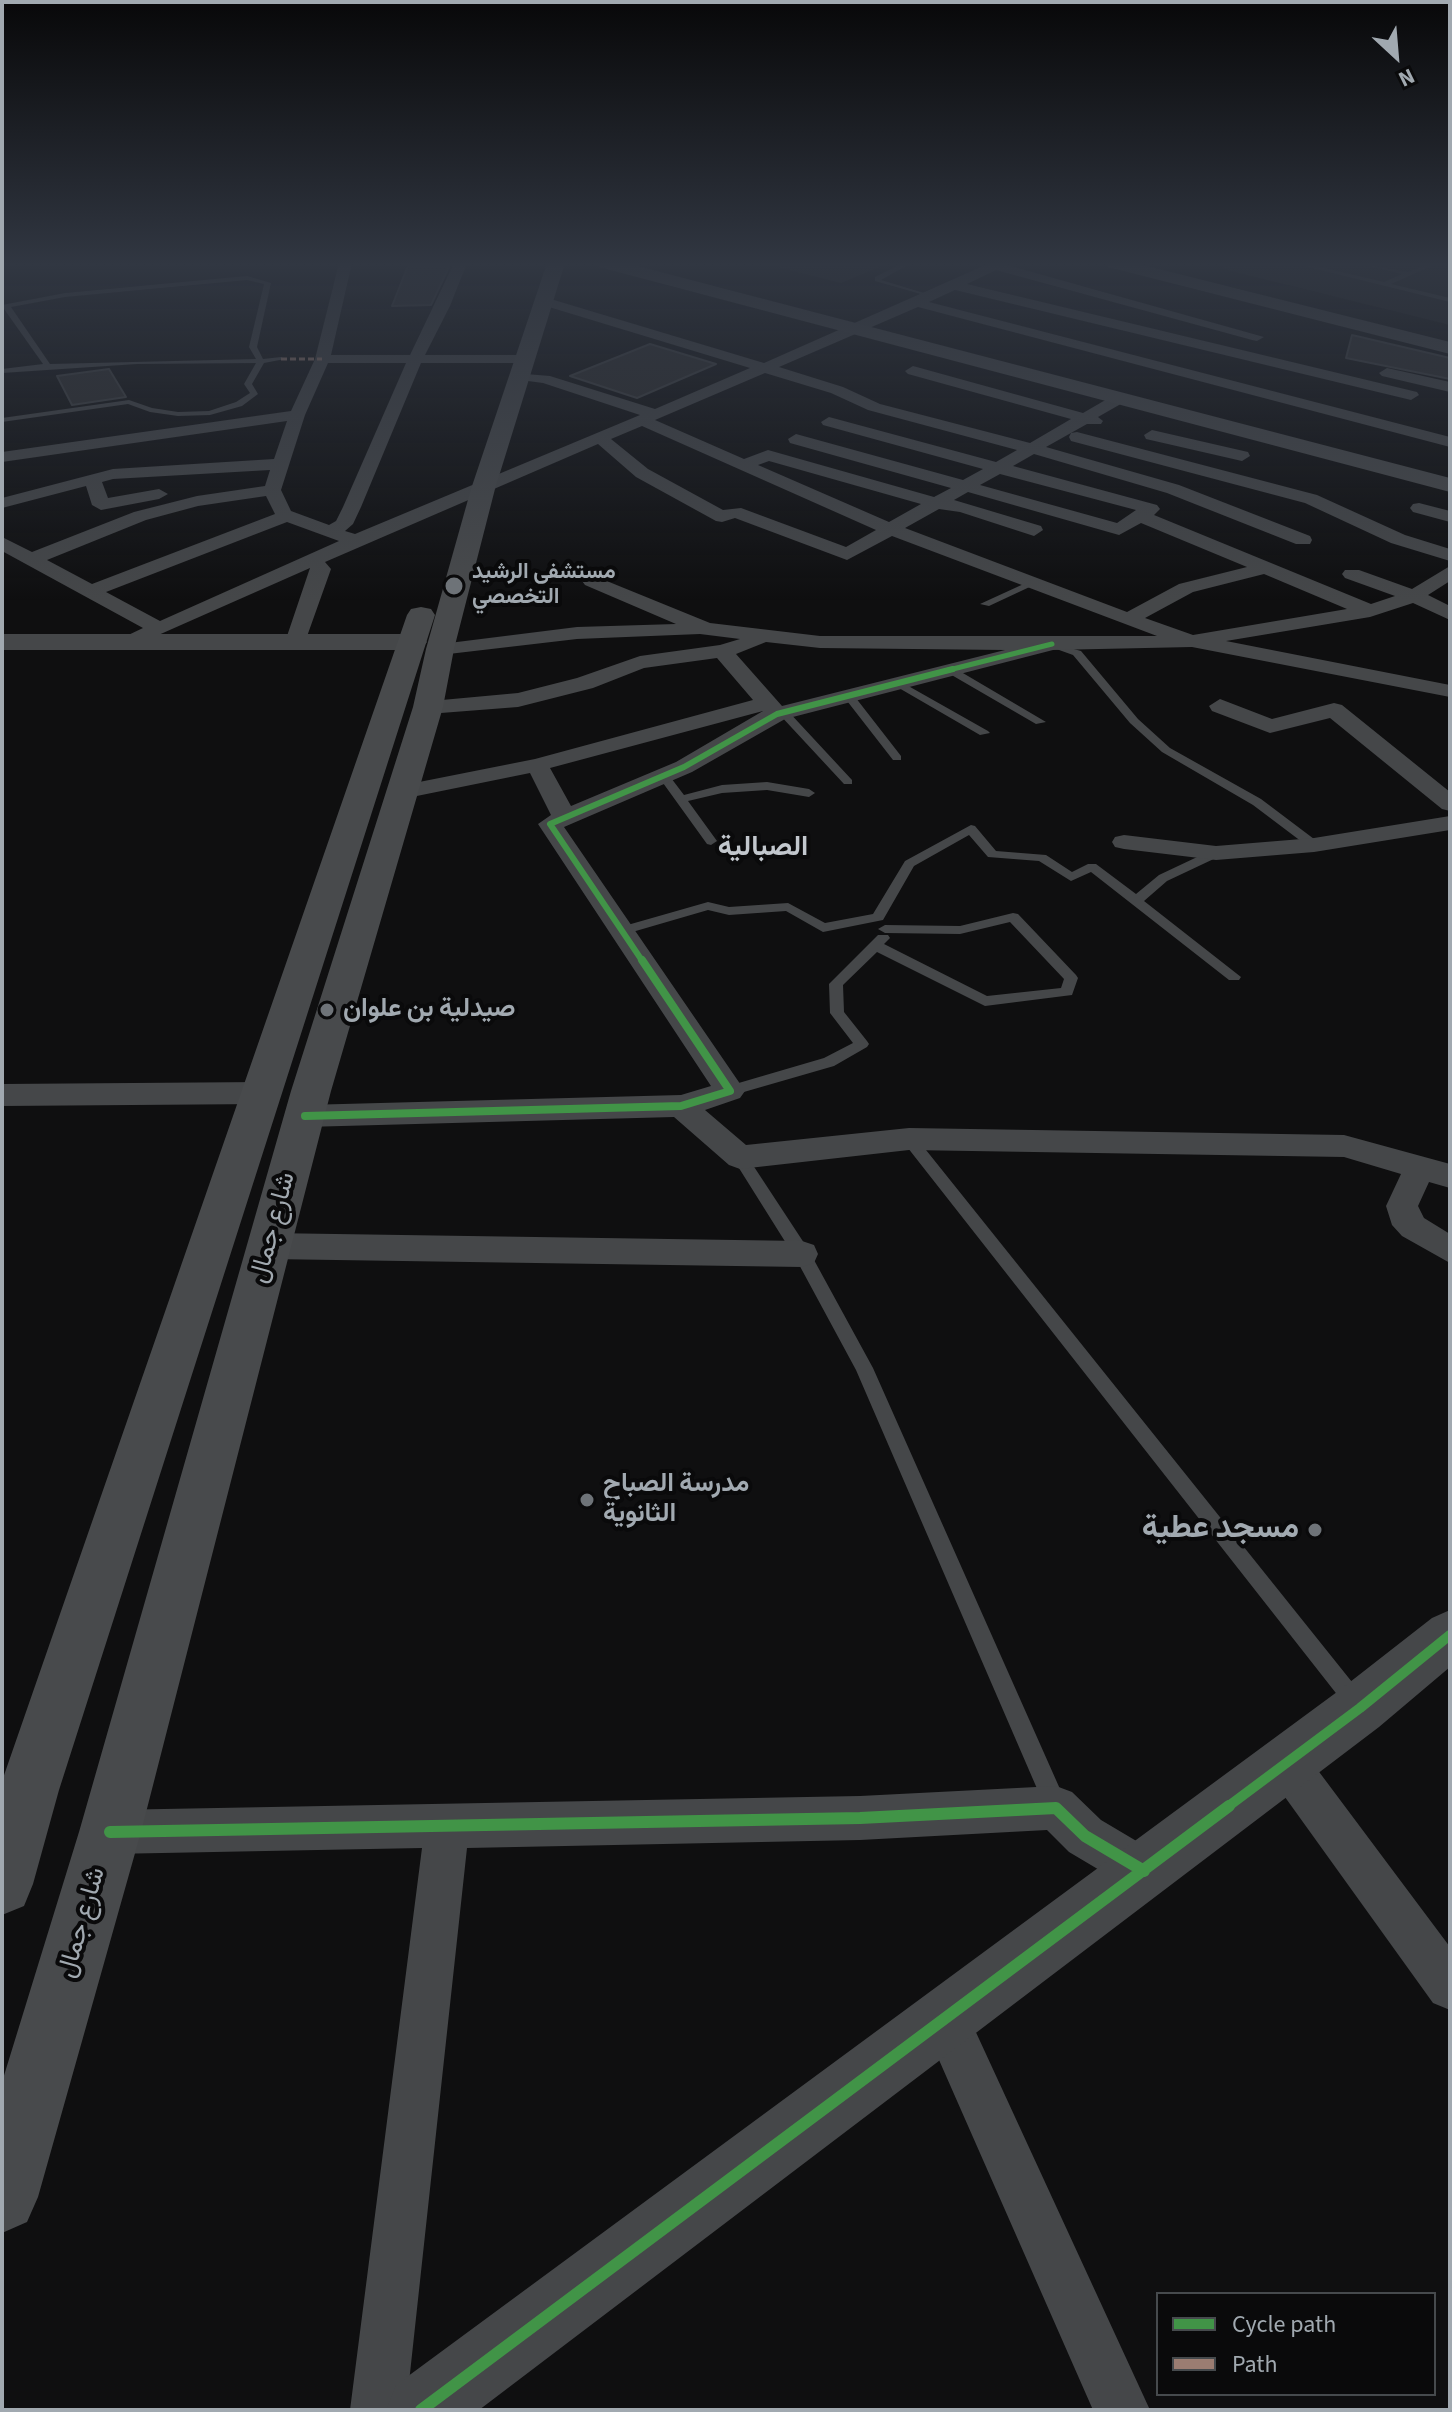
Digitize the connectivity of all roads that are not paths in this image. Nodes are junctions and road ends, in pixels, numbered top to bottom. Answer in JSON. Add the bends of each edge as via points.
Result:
{"nodes":[{"id":1,"x":253,"y":376,"type":"edge"},
{"id":2,"x":315,"y":376,"type":"edge"},
{"id":3,"x":408,"y":376,"type":"edge"},
{"id":4,"x":510,"y":376,"type":"edge"},
{"id":5,"x":537,"y":376,"type":"edge"},
{"id":6,"x":746,"y":376,"type":"edge"},
{"id":7,"x":792,"y":376,"type":"edge"},
{"id":8,"x":930,"y":376,"type":"edge"},
{"id":9,"x":1033,"y":376,"type":"edge"},
{"id":10,"x":1075,"y":376,"type":"edge"},
{"id":11,"x":1205,"y":376,"type":"edge"},
{"id":12,"x":1326,"y":376,"type":"edge"},
{"id":13,"x":1402,"y":376,"type":"edge"},
{"id":14,"x":1450,"y":387,"type":"edge"},
{"id":15,"x":1411,"y":395,"type":"dead end"},
{"id":16,"x":1120,"y":398,"type":"junction"},
{"id":17,"x":297,"y":415,"type":"junction"},
{"id":18,"x":649,"y":417,"type":"junction"},
{"id":19,"x":1084,"y":418,"type":"junction"},
{"id":20,"x":2,"y":420,"type":"edge"},
{"id":21,"x":829,"y":422,"type":"dead end"},
{"id":22,"x":1112,"y":425,"type":"dead end"},
{"id":23,"x":1059,"y":432,"type":"junction"},
{"id":24,"x":1141,"y":432,"type":"dead end"},
{"id":25,"x":600,"y":438,"type":"junction"},
{"id":26,"x":796,"y":439,"type":"dead end"},
{"id":27,"x":1450,"y":442,"type":"edge"},
{"id":28,"x":1031,"y":449,"type":"junction"},
{"id":29,"x":1242,"y":456,"type":"dead end"},
{"id":30,"x":2,"y":457,"type":"edge"},
{"id":31,"x":742,"y":466,"type":"junction"},
{"id":32,"x":998,"y":467,"type":"junction"},
{"id":33,"x":277,"y":477,"type":"junction"},
{"id":34,"x":92,"y":479,"type":"junction"},
{"id":35,"x":1449,"y":481,"type":"edge"},
{"id":36,"x":968,"y":485,"type":"junction"},
{"id":37,"x":467,"y":495,"type":"junction"},
{"id":38,"x":2,"y":503,"type":"edge"},
{"id":39,"x":935,"y":503,"type":"junction"},
{"id":40,"x":1419,"y":508,"type":"dead end"},
{"id":41,"x":286,"y":516,"type":"junction"},
{"id":42,"x":1140,"y":516,"type":"junction"},
{"id":43,"x":1450,"y":517,"type":"edge"},
{"id":44,"x":1363,"y":520,"type":"junction"},
{"id":45,"x":892,"y":530,"type":"junction"},
{"id":46,"x":1034,"y":530,"type":"dead end"},
{"id":47,"x":330,"y":532,"type":"junction"},
{"id":48,"x":1318,"y":535,"type":"junction"},
{"id":49,"x":355,"y":541,"type":"junction"},
{"id":50,"x":2,"y":543,"type":"edge"},
{"id":51,"x":1450,"y":555,"type":"edge"},
{"id":52,"x":31,"y":559,"type":"junction"},
{"id":53,"x":313,"y":560,"type":"junction"},
{"id":54,"x":1257,"y":564,"type":"junction"},
{"id":55,"x":1450,"y":572,"type":"edge"},
{"id":56,"x":1352,"y":574,"type":"dead end"},
{"id":57,"x":592,"y":581,"type":"dead end"},
{"id":58,"x":1031,"y":584,"type":"junction"},
{"id":59,"x":91,"y":591,"type":"junction"},
{"id":60,"x":1414,"y":596,"type":"junction"},
{"id":61,"x":985,"y":604,"type":"dead end"},
{"id":62,"x":1370,"y":611,"type":"junction"},
{"id":63,"x":1450,"y":614,"type":"edge"},
{"id":64,"x":1128,"y":619,"type":"junction"},
{"id":65,"x":158,"y":628,"type":"junction"},
{"id":66,"x":706,"y":629,"type":"junction"},
{"id":67,"x":771,"y":637,"type":"junction"},
{"id":68,"x":1192,"y":641,"type":"junction"},
{"id":69,"x":2,"y":642,"type":"edge"},
{"id":70,"x":129,"y":642,"type":"junction"},
{"id":71,"x":295,"y":642,"type":"junction"},
{"id":72,"x":1052,"y":644,"type":"junction"},
{"id":73,"x":420,"y":651,"type":"junction"},
{"id":74,"x":722,"y":651,"type":"junction"},
{"id":75,"x":2,"y":661,"type":"edge"},
{"id":76,"x":947,"y":668,"type":"junction"},
{"id":77,"x":896,"y":682,"type":"junction"},
{"id":78,"x":1450,"y":691,"type":"edge"},
{"id":79,"x":848,"y":695,"type":"junction"},
{"id":80,"x":1220,"y":706,"type":"dead end"},
{"id":81,"x":428,"y":707,"type":"junction"},
{"id":82,"x":776,"y":710,"type":"junction"},
{"id":83,"x":1040,"y":722,"type":"dead end"},
{"id":84,"x":984,"y":733,"type":"dead end"},
{"id":85,"x":897,"y":758,"type":"dead end"},
{"id":86,"x":537,"y":765,"type":"junction"},
{"id":87,"x":664,"y":776,"type":"junction"},
{"id":88,"x":848,"y":782,"type":"dead end"},
{"id":89,"x":402,"y":792,"type":"junction"},
{"id":90,"x":809,"y":793,"type":"dead end"},
{"id":91,"x":681,"y":799,"type":"junction"},
{"id":92,"x":1450,"y":804,"type":"edge"},
{"id":93,"x":565,"y":818,"type":"junction"},
{"id":94,"x":1450,"y":823,"type":"edge"},
{"id":95,"x":711,"y":841,"type":"dead end"},
{"id":96,"x":1124,"y":842,"type":"dead end"},
{"id":97,"x":1314,"y":845,"type":"junction"},
{"id":98,"x":1216,"y":853,"type":"junction"},
{"id":99,"x":1137,"y":900,"type":"junction"},
{"id":100,"x":882,"y":923,"type":"junction"},
{"id":101,"x":622,"y":931,"type":"junction"},
{"id":102,"x":875,"y":945,"type":"junction"},
{"id":103,"x":1234,"y":977,"type":"dead end"},
{"id":104,"x":730,"y":1091,"type":"junction"},
{"id":105,"x":263,"y":1093,"type":"junction"},
{"id":106,"x":2,"y":1095,"type":"edge"},
{"id":107,"x":308,"y":1103,"type":"junction"},
{"id":108,"x":681,"y":1106,"type":"junction"},
{"id":109,"x":909,"y":1139,"type":"junction"},
{"id":110,"x":740,"y":1157,"type":"junction"},
{"id":111,"x":1435,"y":1171,"type":"edge"},
{"id":112,"x":269,"y":1246,"type":"junction"},
{"id":113,"x":1450,"y":1250,"type":"edge"},
{"id":114,"x":802,"y":1254,"type":"junction"},
{"id":115,"x":1450,"y":1635,"type":"edge"},
{"id":116,"x":1360,"y":1708,"type":"junction"},
{"id":117,"x":1287,"y":1764,"type":"junction"},
{"id":118,"x":16,"y":1790,"type":"edge"},
{"id":119,"x":1056,"y":1808,"type":"junction"},
{"id":120,"x":447,"y":1826,"type":"junction"},
{"id":121,"x":110,"y":1832,"type":"junction"},
{"id":122,"x":1144,"y":1871,"type":"junction"},
{"id":123,"x":2,"y":1884,"type":"edge"},
{"id":124,"x":1450,"y":1986,"type":"edge"},
{"id":125,"x":945,"y":2019,"type":"junction"},
{"id":126,"x":2,"y":2197,"type":"edge"},
{"id":127,"x":378,"y":2410,"type":"edge"},
{"id":128,"x":421,"y":2410,"type":"edge"},
{"id":129,"x":1122,"y":2410,"type":"edge"}],
"edges":[{"from":1,"to":20,"type":"lane","via":[[248,384],[254,394],[210,413],[178,414],[129,402]]},
{"from":2,"to":17,"type":"street"},
{"from":3,"to":47,"type":"street","via":[[344,524]]},
{"from":4,"to":37,"type":"main road","name":"شارع جمال"},
{"from":5,"to":18,"type":"street"},
{"from":6,"to":18,"type":"street"},
{"from":7,"to":28,"type":"street","via":[[874,407]]},
{"from":8,"to":19,"type":"street"},
{"from":9,"to":16,"type":"main road"},
{"from":10,"to":35,"type":"main road"},
{"from":11,"to":27,"type":"street"},
{"from":12,"to":15,"type":"street"},
{"from":13,"to":14,"type":"street"},
{"from":16,"to":19,"type":"street"},
{"from":16,"to":35,"type":"main road"},
{"from":17,"to":30,"type":"street"},
{"from":17,"to":33,"type":"street"},
{"from":18,"to":25,"type":"street"},
{"from":18,"to":31,"type":"street"},
{"from":19,"to":22,"type":"street"},
{"from":19,"to":23,"type":"street"},
{"from":21,"to":32,"type":"street"},
{"from":23,"to":28,"type":"street"},
{"from":23,"to":44,"type":"street","via":[[1311,499]]},
{"from":24,"to":29,"type":"street"},
{"from":25,"to":37,"type":"street"},
{"from":25,"to":45,"type":"street","via":[[642,473],[722,517],[735,512],[847,554]]},
{"from":26,"to":36,"type":"street"},
{"from":28,"to":32,"type":"street"},
{"from":28,"to":48,"type":"street"},
{"from":31,"to":39,"type":"street","via":[[768,455]]},
{"from":31,"to":45,"type":"street"},
{"from":32,"to":36,"type":"street"},
{"from":32,"to":42,"type":"street","via":[[1151,509]]},
{"from":33,"to":34,"type":"street","via":[[113,474]]},
{"from":33,"to":34,"type":"street","via":[[101,505]]},
{"from":33,"to":41,"type":"street"},
{"from":33,"to":52,"type":"street","via":[[140,516]]},
{"from":34,"to":38,"type":"street"},
{"from":36,"to":39,"type":"street"},
{"from":36,"to":42,"type":"street","via":[[1119,529]]},
{"from":37,"to":49,"type":"street"},
{"from":37,"to":73,"type":"main road","name":"شارع جمال"},
{"from":39,"to":45,"type":"street"},
{"from":39,"to":46,"type":"street"},
{"from":40,"to":43,"type":"street"},
{"from":41,"to":47,"type":"street"},
{"from":41,"to":59,"type":"street"},
{"from":42,"to":54,"type":"street"},
{"from":44,"to":48,"type":"street"},
{"from":44,"to":51,"type":"street","via":[[1398,539]]},
{"from":45,"to":58,"type":"street"},
{"from":47,"to":49,"type":"street"},
{"from":48,"to":54,"type":"street"},
{"from":49,"to":53,"type":"street"},
{"from":50,"to":52,"type":"street"},
{"from":52,"to":59,"type":"street"},
{"from":53,"to":65,"type":"street"},
{"from":53,"to":71,"type":"street","via":[[321,569]]},
{"from":54,"to":62,"type":"street"},
{"from":54,"to":64,"type":"street","via":[[1186,588]]},
{"from":55,"to":60,"type":"street"},
{"from":56,"to":60,"type":"street"},
{"from":57,"to":66,"type":"street"},
{"from":58,"to":61,"type":"lane"},
{"from":58,"to":64,"type":"street"},
{"from":59,"to":65,"type":"street"},
{"from":60,"to":62,"type":"street"},
{"from":60,"to":63,"type":"street"},
{"from":62,"to":68,"type":"street"},
{"from":64,"to":68,"type":"street"},
{"from":65,"to":70,"type":"street"},
{"from":66,"to":67,"type":"street"},
{"from":66,"to":73,"type":"street","via":[[577,633]]},
{"from":67,"to":72,"type":"street"},
{"from":67,"to":74,"type":"street"},
{"from":68,"to":72,"type":"street"},
{"from":68,"to":78,"type":"street"},
{"from":69,"to":70,"type":"street"},
{"from":70,"to":71,"type":"street"},
{"from":71,"to":73,"type":"street"},
{"from":72,"to":76,"type":"street"},
{"from":72,"to":97,"type":"lane","via":[[1077,653],[1166,750],[1257,802]]},
{"from":73,"to":75,"type":"street"},
{"from":73,"to":81,"type":"main road","name":"شارع جمال"},
{"from":73,"to":105,"type":"main road","name":"شارع جمال"},
{"from":74,"to":81,"type":"street","via":[[640,662],[518,700]]},
{"from":74,"to":82,"type":"street"},
{"from":76,"to":77,"type":"street"},
{"from":76,"to":83,"type":"lane"},
{"from":77,"to":79,"type":"street"},
{"from":77,"to":84,"type":"lane"},
{"from":79,"to":82,"type":"street"},
{"from":79,"to":85,"type":"lane"},
{"from":80,"to":92,"type":"street","via":[[1270,726],[1334,710]]},
{"from":81,"to":89,"type":"main road","name":"شارع جمال"},
{"from":82,"to":86,"type":"street"},
{"from":82,"to":87,"type":"street"},
{"from":82,"to":88,"type":"lane"},
{"from":86,"to":89,"type":"street"},
{"from":86,"to":93,"type":"street"},
{"from":87,"to":91,"type":"lane"},
{"from":87,"to":93,"type":"street"},
{"from":89,"to":107,"type":"main road","name":"شارع جمال"},
{"from":90,"to":91,"type":"lane","via":[[767,786]]},
{"from":91,"to":95,"type":"lane"},
{"from":93,"to":101,"type":"street","via":[[550,824]]},
{"from":94,"to":97,"type":"street"},
{"from":96,"to":98,"type":"street"},
{"from":97,"to":98,"type":"street"},
{"from":98,"to":99,"type":"lane","via":[[1163,878]]},
{"from":99,"to":100,"type":"lane","via":[[1092,867],[1071,877],[1042,858],[992,854],[971,829],[909,864]]},
{"from":99,"to":103,"type":"lane"},
{"from":100,"to":101,"type":"lane","via":[[823,928],[788,907],[729,911],[708,906]]},
{"from":100,"to":102,"type":"lane","via":[[888,934]]},
{"from":100,"to":102,"type":"lane","via":[[960,930],[1013,917],[1071,978],[1067,992],[985,1001]]},
{"from":101,"to":104,"type":"street"},
{"from":102,"to":104,"type":"lane","via":[[836,984],[837,1013],[862,1044],[829,1062]]},
{"from":104,"to":108,"type":"street"},
{"from":105,"to":106,"type":"street"},
{"from":105,"to":107,"type":"main road"},
{"from":105,"to":118,"type":"main road","name":"شارع جمال"},
{"from":107,"to":108,"type":"street"},
{"from":107,"to":112,"type":"main road","name":"شارع جمال"},
{"from":108,"to":110,"type":"street"},
{"from":109,"to":110,"type":"street"},
{"from":109,"to":111,"type":"street","via":[[1344,1146]]},
{"from":109,"to":116,"type":"lane"},
{"from":110,"to":114,"type":"lane"},
{"from":111,"to":113,"type":"street","via":[[1402,1206],[1403,1216]]},
{"from":112,"to":114,"type":"street"},
{"from":112,"to":121,"type":"main road","name":"شارع جمال"},
{"from":114,"to":119,"type":"lane","via":[[864,1368]]},
{"from":115,"to":116,"type":"street"},
{"from":116,"to":117,"type":"street"},
{"from":117,"to":122,"type":"street"},
{"from":117,"to":124,"type":"street"},
{"from":118,"to":123,"type":"main road","name":"شارع جمال"},
{"from":119,"to":120,"type":"street","via":[[860,1818]]},
{"from":119,"to":122,"type":"street","via":[[1085,1836]]},
{"from":120,"to":121,"type":"street"},
{"from":120,"to":127,"type":"street"},
{"from":121,"to":126,"type":"main road","name":"شارع جمال"},
{"from":122,"to":125,"type":"street"},
{"from":125,"to":128,"type":"street"},
{"from":125,"to":129,"type":"street"}]}
